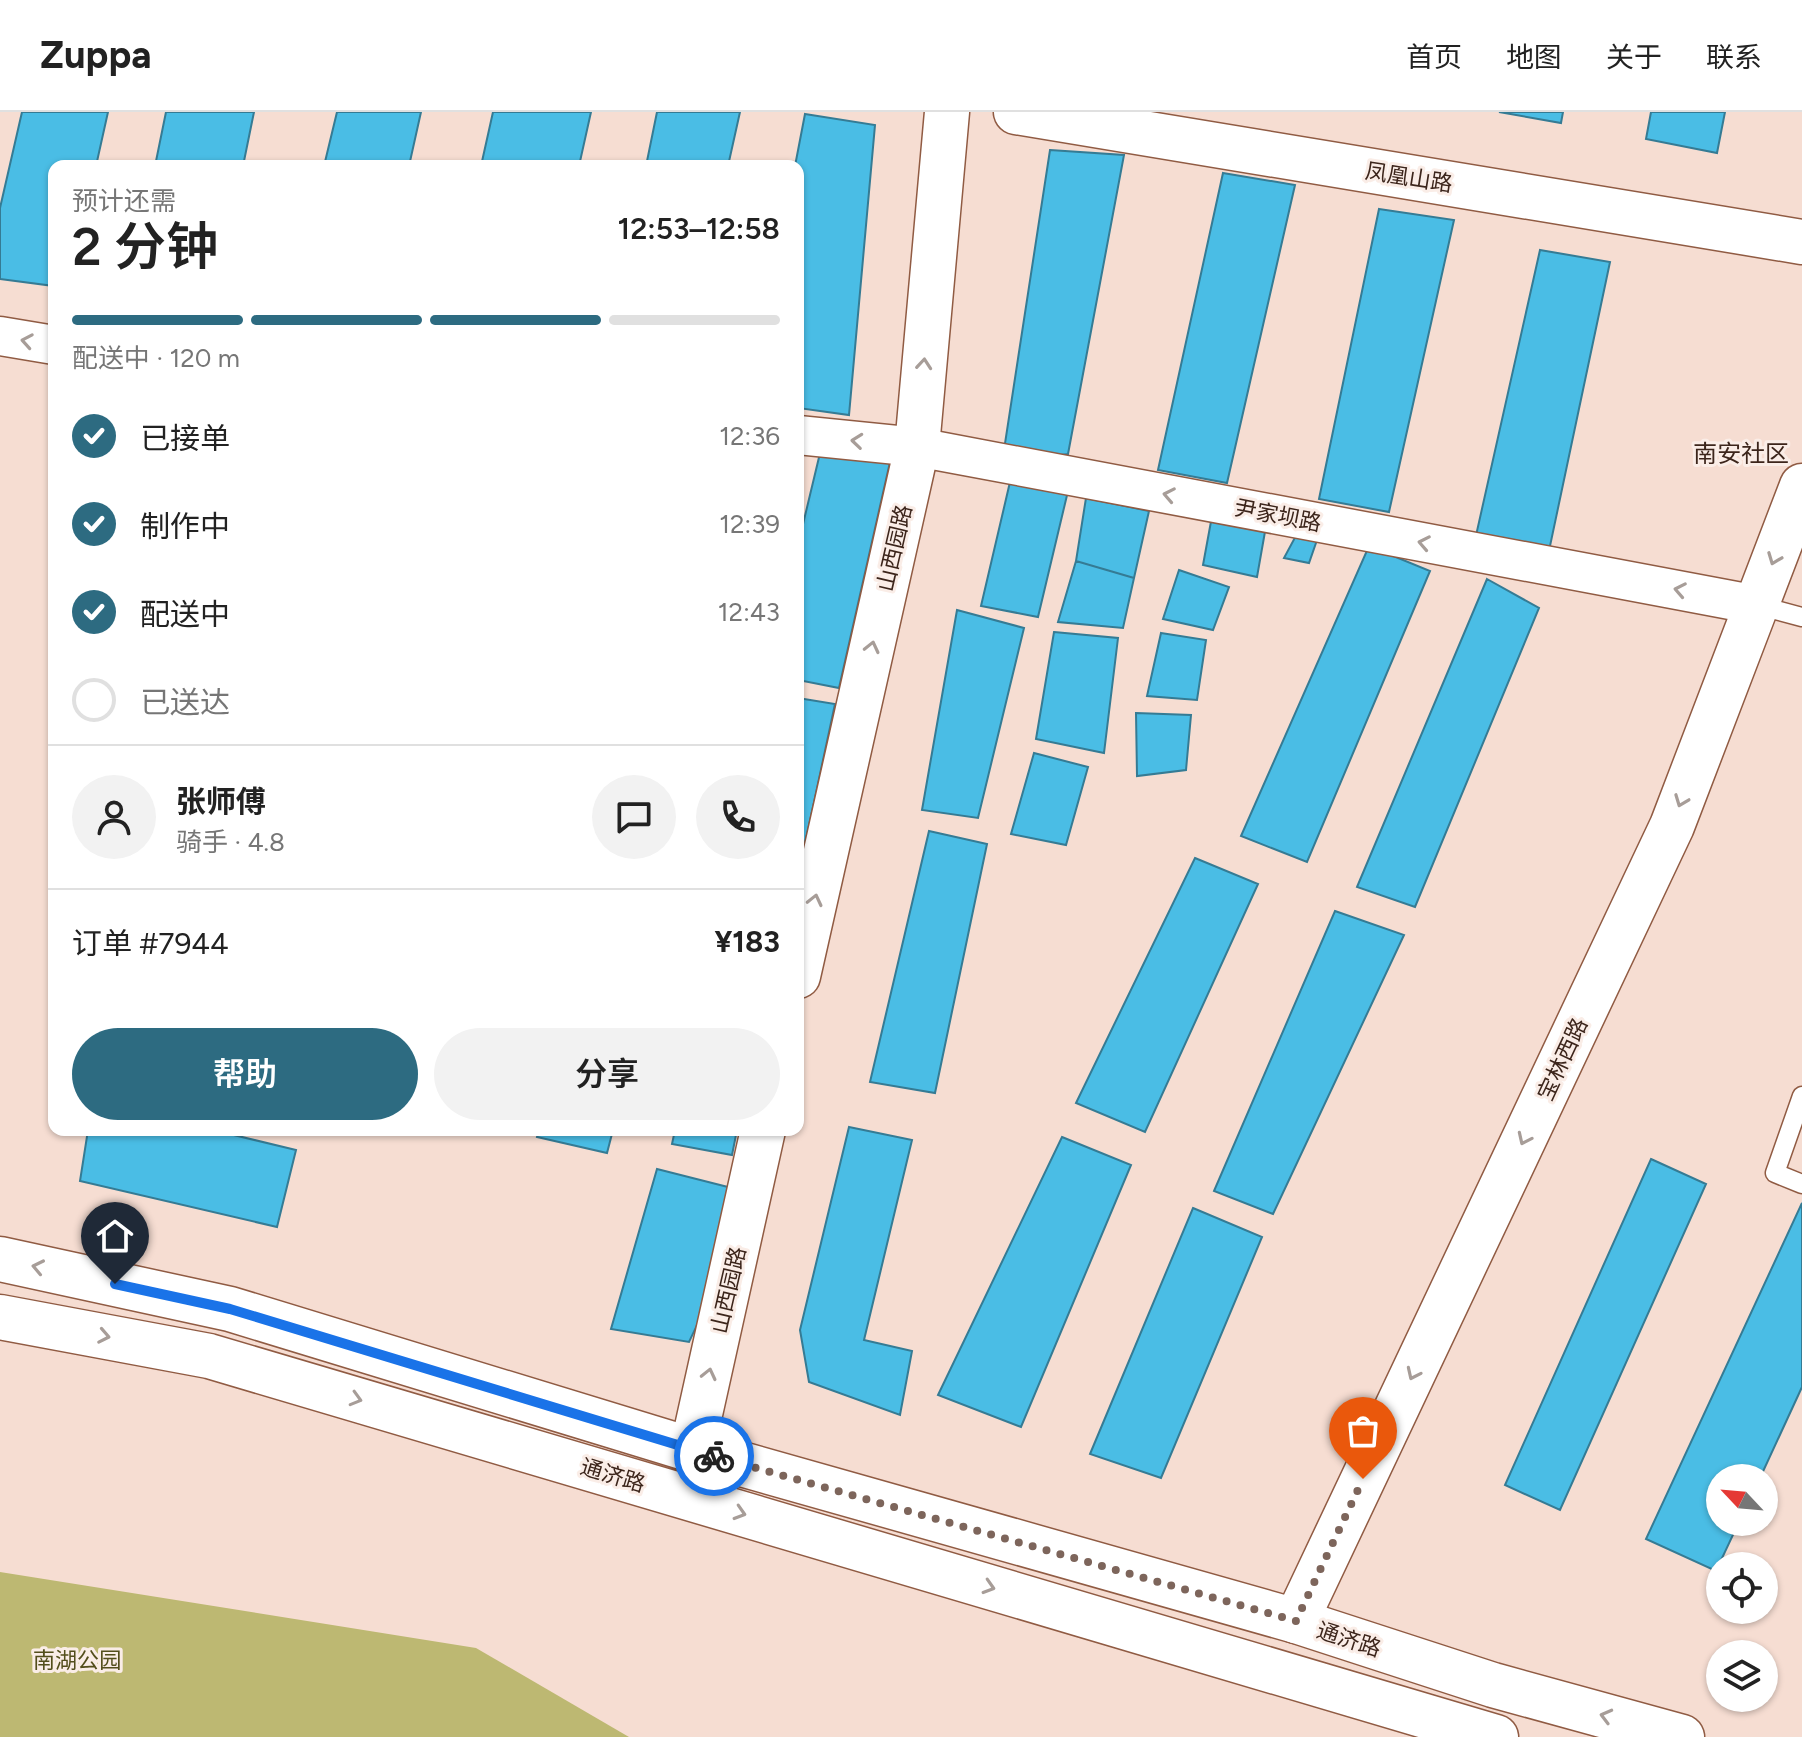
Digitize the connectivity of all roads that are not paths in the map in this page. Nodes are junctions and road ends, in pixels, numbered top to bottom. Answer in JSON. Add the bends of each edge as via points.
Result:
{"nodes":[{"id":1,"x":947,"y":112,"type":"edge"},
{"id":2,"x":1016,"y":112,"type":"edge"},
{"id":3,"x":1802,"y":242,"type":"edge"},
{"id":4,"x":0,"y":336,"type":"edge"},
{"id":5,"x":48,"y":344,"type":"edge"},
{"id":6,"x":804,"y":436,"type":"edge"},
{"id":7,"x":917,"y":447,"type":"junction"},
{"id":8,"x":1802,"y":486,"type":"edge"},
{"id":9,"x":1757,"y":605,"type":"junction"},
{"id":10,"x":1802,"y":617,"type":"edge"},
{"id":11,"x":804,"y":949,"type":"edge"},
{"id":12,"x":1802,"y":1096,"type":"edge"},
{"id":13,"x":762,"y":1136,"type":"edge"},
{"id":14,"x":1802,"y":1184,"type":"edge"},
{"id":15,"x":0,"y":1259,"type":"edge"},
{"id":16,"x":0,"y":1317,"type":"edge"},
{"id":17,"x":692,"y":1450,"type":"junction"},
{"id":18,"x":1296,"y":1621,"type":"junction"},
{"id":19,"x":1496,"y":1737,"type":"edge"},
{"id":20,"x":1682,"y":1737,"type":"edge"}],
"edges":[{"from":7,"to":1,"type":"main road","name":"山西园路","one_way":true},
{"from":2,"to":3,"type":"main road","name":"凤凰山路"},
{"from":5,"to":4,"type":"street","one_way":true},
{"from":7,"to":6,"type":"street","name":"尹家坝路","one_way":true},
{"from":9,"to":7,"type":"street","name":"尹家坝路","one_way":true},
{"from":11,"to":7,"type":"main road","name":"山西园路","one_way":true},
{"from":8,"to":9,"type":"main road","name":"宝林西路","one_way":true},
{"from":9,"to":10,"type":"lane"},
{"from":9,"to":18,"type":"main road","name":"宝林西路","one_way":true,"via":[[1672,826]]},
{"from":12,"to":14,"type":"lane","via":[[1775,1173]]},
{"from":17,"to":13,"type":"main road","name":"山西园路","one_way":true},
{"from":17,"to":15,"type":"main road","name":"通济路","one_way":true,"via":[[230,1309]]},
{"from":16,"to":19,"type":"main road","name":"通济路","one_way":true,"via":[[209,1356]]},
{"from":17,"to":18,"type":"main road","name":"通济路"},
{"from":20,"to":18,"type":"main road","name":"通济路","one_way":true,"via":[[1493,1685]]}]}
